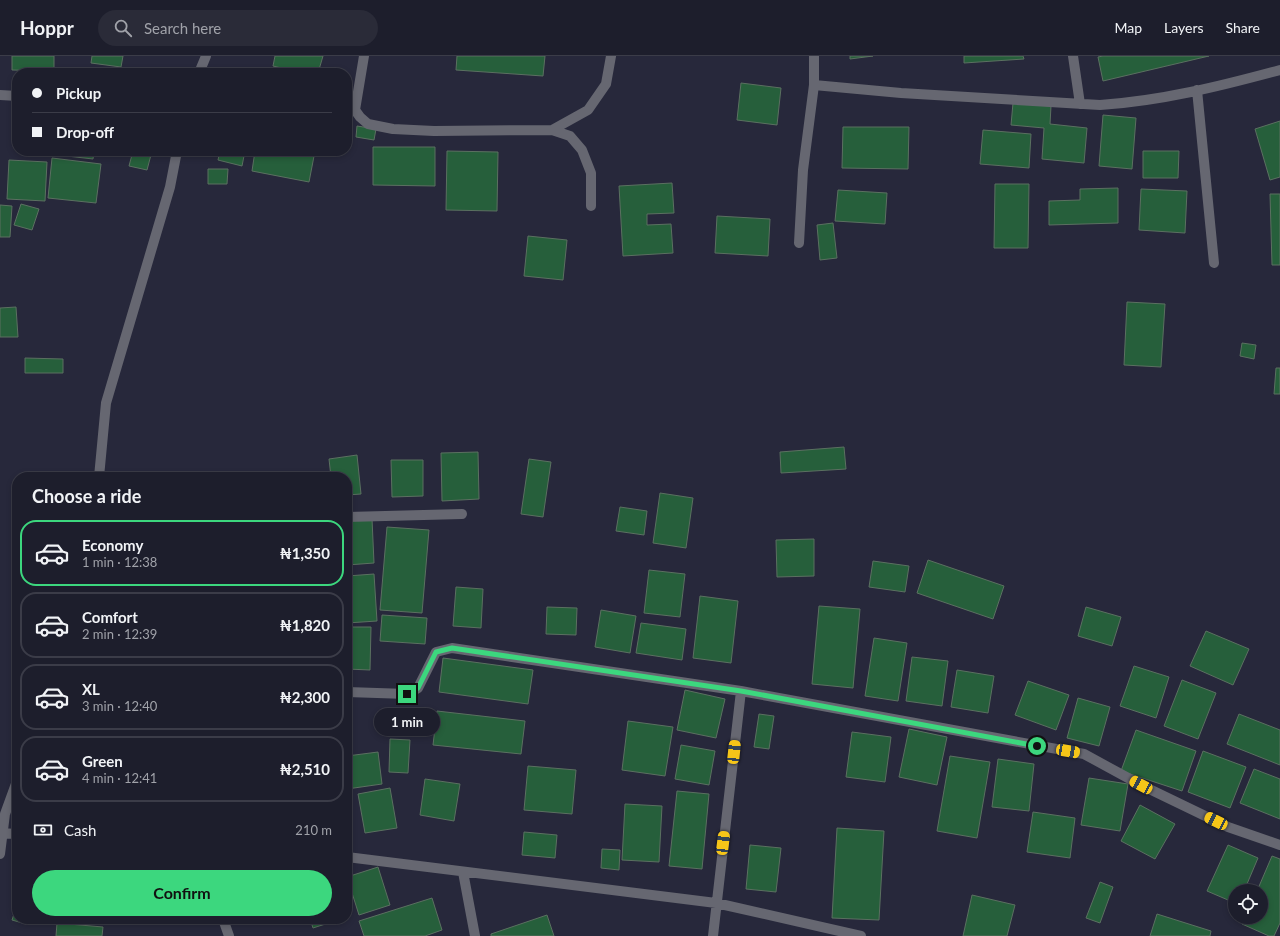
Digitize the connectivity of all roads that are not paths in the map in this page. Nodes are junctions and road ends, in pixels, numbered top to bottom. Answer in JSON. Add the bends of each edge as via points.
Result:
{"nodes":[{"id":1,"x":206,"y":56,"type":"edge"},
{"id":2,"x":364,"y":56,"type":"edge"},
{"id":3,"x":611,"y":56,"type":"edge"},
{"id":4,"x":814,"y":56,"type":"edge"},
{"id":5,"x":1073,"y":56,"type":"edge"},
{"id":6,"x":201,"y":68,"type":"edge"},
{"id":7,"x":1280,"y":70,"type":"edge"},
{"id":8,"x":814,"y":84,"type":"junction"},
{"id":9,"x":1197,"y":90,"type":"junction"},
{"id":10,"x":0,"y":95,"type":"edge"},
{"id":11,"x":12,"y":96,"type":"edge"},
{"id":12,"x":1080,"y":104,"type":"junction"},
{"id":13,"x":352,"y":116,"type":"edge"},
{"id":14,"x":360,"y":117,"type":"junction"},
{"id":15,"x":552,"y":130,"type":"junction"},
{"id":16,"x":176,"y":156,"type":"edge"},
{"id":17,"x":592,"y":206,"type":"dead end"},
{"id":18,"x":799,"y":242,"type":"dead end"},
{"id":19,"x":1214,"y":263,"type":"dead end"},
{"id":20,"x":99,"y":472,"type":"edge"},
{"id":21,"x":462,"y":514,"type":"dead end"},
{"id":22,"x":352,"y":517,"type":"edge"},
{"id":23,"x":741,"y":691,"type":"junction"},
{"id":24,"x":352,"y":692,"type":"edge"},
{"id":25,"x":12,"y":795,"type":"edge"},
{"id":26,"x":1,"y":833,"type":"edge"},
{"id":27,"x":12,"y":834,"type":"edge"},
{"id":28,"x":1280,"y":846,"type":"edge"},
{"id":29,"x":0,"y":854,"type":"edge"},
{"id":30,"x":352,"y":858,"type":"edge"},
{"id":31,"x":463,"y":872,"type":"junction"},
{"id":32,"x":716,"y":903,"type":"junction"},
{"id":33,"x":225,"y":924,"type":"edge"},
{"id":34,"x":229,"y":936,"type":"edge"},
{"id":35,"x":475,"y":936,"type":"edge"},
{"id":36,"x":713,"y":936,"type":"edge"},
{"id":37,"x":861,"y":936,"type":"edge"}],
"edges":[{"from":1,"to":6,"type":"street"},
{"from":2,"to":14,"type":"street","via":[[355,110]]},
{"from":3,"to":15,"type":"street","via":[[606,84],[588,110]]},
{"from":4,"to":8,"type":"street"},
{"from":5,"to":12,"type":"street"},
{"from":7,"to":9,"type":"street"},
{"from":8,"to":12,"type":"street"},
{"from":8,"to":18,"type":"street","via":[[803,170]]},
{"from":9,"to":12,"type":"street","via":[[1126,103]]},
{"from":9,"to":19,"type":"street"},
{"from":10,"to":11,"type":"street"},
{"from":13,"to":14,"type":"street"},
{"from":14,"to":15,"type":"street","via":[[368,124],[393,129]]},
{"from":15,"to":17,"type":"street","via":[[570,136],[582,150],[591,173]]},
{"from":16,"to":20,"type":"street","via":[[170,187],[106,403]]},
{"from":21,"to":22,"type":"street"},
{"from":23,"to":24,"type":"street","via":[[452,648],[436,652],[418,688],[407,694]]},
{"from":23,"to":28,"type":"street","via":[[1084,754],[1228,827]]},
{"from":23,"to":32,"type":"street"},
{"from":25,"to":26,"type":"street"},
{"from":26,"to":27,"type":"street"},
{"from":26,"to":29,"type":"street"},
{"from":30,"to":31,"type":"street"},
{"from":31,"to":32,"type":"street"},
{"from":31,"to":35,"type":"street"},
{"from":32,"to":36,"type":"street"},
{"from":32,"to":37,"type":"street"},
{"from":33,"to":34,"type":"street"}]}
